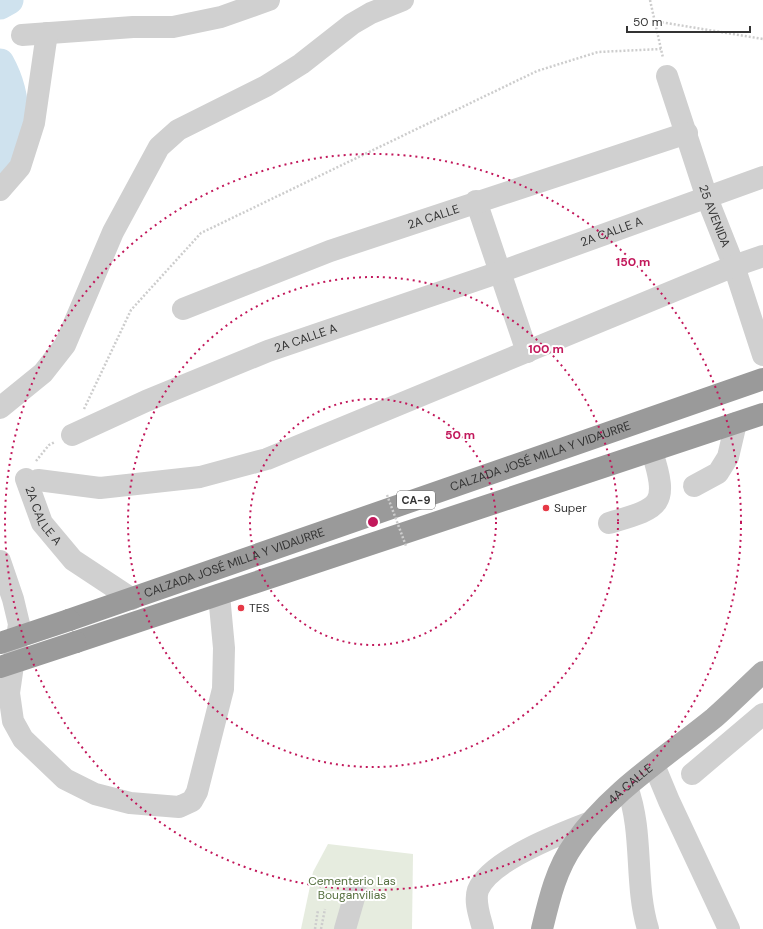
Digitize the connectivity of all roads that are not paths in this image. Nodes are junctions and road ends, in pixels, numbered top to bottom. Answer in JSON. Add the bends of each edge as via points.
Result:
{"nodes":[{"id":1,"x":269,"y":0,"type":"edge"},
{"id":2,"x":402,"y":0,"type":"edge"},
{"id":3,"x":47,"y":33,"type":"junction"},
{"id":4,"x":22,"y":35,"type":"dead end"},
{"id":5,"x":667,"y":76,"type":"road end"},
{"id":6,"x":687,"y":133,"type":"junction"},
{"id":7,"x":763,"y":178,"type":"edge"},
{"id":8,"x":0,"y":190,"type":"edge"},
{"id":9,"x":707,"y":198,"type":"junction"},
{"id":10,"x":476,"y":201,"type":"junction"},
{"id":11,"x":763,"y":256,"type":"edge"},
{"id":12,"x":734,"y":266,"type":"junction"},
{"id":13,"x":500,"y":272,"type":"junction"},
{"id":14,"x":183,"y":310,"type":"dead end"},
{"id":15,"x":527,"y":352,"type":"junction"},
{"id":16,"x":763,"y":355,"type":"edge"},
{"id":17,"x":763,"y":379,"type":"edge"},
{"id":18,"x":0,"y":408,"type":"edge"},
{"id":19,"x":763,"y":414,"type":"edge"},
{"id":20,"x":736,"y":423,"type":"junction"},
{"id":21,"x":72,"y":435,"type":"road end"},
{"id":22,"x":652,"y":452,"type":"junction"},
{"id":23,"x":694,"y":486,"type":"dead end"},
{"id":24,"x":609,"y":523,"type":"dead end"},
{"id":25,"x":0,"y":561,"type":"edge"},
{"id":26,"x":219,"y":595,"type":"junction"},
{"id":27,"x":132,"y":599,"type":"junction"},
{"id":28,"x":0,"y":643,"type":"edge"},
{"id":29,"x":0,"y":667,"type":"edge"},
{"id":30,"x":763,"y":672,"type":"edge"},
{"id":31,"x":763,"y":714,"type":"edge"},
{"id":32,"x":654,"y":765,"type":"junction"},
{"id":33,"x":692,"y":774,"type":"dead end"},
{"id":34,"x":627,"y":787,"type":"junction"},
{"id":35,"x":591,"y":822,"type":"junction"},
{"id":36,"x":356,"y":891,"type":"dead end"},
{"id":37,"x":345,"y":929,"type":"edge"},
{"id":38,"x":483,"y":929,"type":"edge"},
{"id":39,"x":542,"y":929,"type":"edge"},
{"id":40,"x":648,"y":929,"type":"edge"},
{"id":41,"x":729,"y":929,"type":"edge"}],
"edges":[{"from":1,"to":3,"type":"street","via":[[221,17],[173,27]]},
{"from":2,"to":18,"type":"street","via":[[352,24],[301,64],[266,86],[178,130],[159,147],[113,232],[65,345],[42,373]]},
{"from":3,"to":4,"type":"street"},
{"from":3,"to":8,"type":"street","via":[[34,123],[20,167]]},
{"from":5,"to":6,"type":"street","name":"25 AVENIDA"},
{"from":6,"to":9,"type":"street","name":"25 AVENIDA"},
{"from":6,"to":10,"type":"street","name":"2A CALLE"},
{"from":7,"to":9,"type":"street","name":"2A CALLE A"},
{"from":9,"to":12,"type":"street","name":"25 AVENIDA"},
{"from":9,"to":13,"type":"street","name":"2A CALLE A"},
{"from":10,"to":13,"type":"street"},
{"from":10,"to":14,"type":"street","name":"2A CALLE","via":[[330,251]]},
{"from":11,"to":12,"type":"street"},
{"from":12,"to":15,"type":"street"},
{"from":12,"to":16,"type":"street","name":"25 AVENIDA"},
{"from":13,"to":15,"type":"street"},
{"from":13,"to":21,"type":"street","name":"2A CALLE A","via":[[268,351],[146,401]]},
{"from":15,"to":27,"type":"street","name":"2A CALLE A","via":[[267,459],[200,477],[100,488],[32,479],[42,523],[73,560]]},
{"from":17,"to":27,"type":"highway","name":"CALZADA JOSÉ MILLA Y VIDAURRE","number":"CA-9"},
{"from":19,"to":20,"type":"highway","name":"CALZADA JOSÉ MILLA Y VIDAURRE","number":"CA-9"},
{"from":20,"to":22,"type":"highway","name":"CALZADA JOSÉ MILLA Y VIDAURRE","number":"CA-9"},
{"from":20,"to":23,"type":"street","via":[[728,457],[718,473]]},
{"from":22,"to":24,"type":"street","via":[[658,470],[660,496],[655,506],[646,512]]},
{"from":22,"to":26,"type":"highway","name":"CALZADA JOSÉ MILLA Y VIDAURRE","number":"CA-9"},
{"from":25,"to":26,"type":"street","via":[[19,624],[9,693],[13,721],[23,739],[65,779],[95,794],[130,803],[179,808],[192,801],[197,792],[222,689],[224,648]]},
{"from":26,"to":29,"type":"highway","name":"CALZADA JOSÉ MILLA Y VIDAURRE","number":"CA-9","bridge":true},
{"from":27,"to":28,"type":"highway","name":"CALZADA JOSÉ MILLA Y VIDAURRE","number":"CA-9","bridge":true},
{"from":30,"to":32,"type":"main road","name":"4A CALLE","via":[[715,717]]},
{"from":31,"to":33,"type":"street"},
{"from":32,"to":34,"type":"main road","name":"4A CALLE"},
{"from":32,"to":41,"type":"street"},
{"from":34,"to":35,"type":"main road","name":"4A CALLE"},
{"from":34,"to":40,"type":"street","via":[[633,802],[637,828],[643,915]]},
{"from":35,"to":38,"type":"street","via":[[563,832],[514,856],[490,875],[478,889],[477,907]]},
{"from":35,"to":39,"type":"main road","name":"4A CALLE","via":[[573,844],[562,866],[551,891]]},
{"from":36,"to":37,"type":"street"}]}
